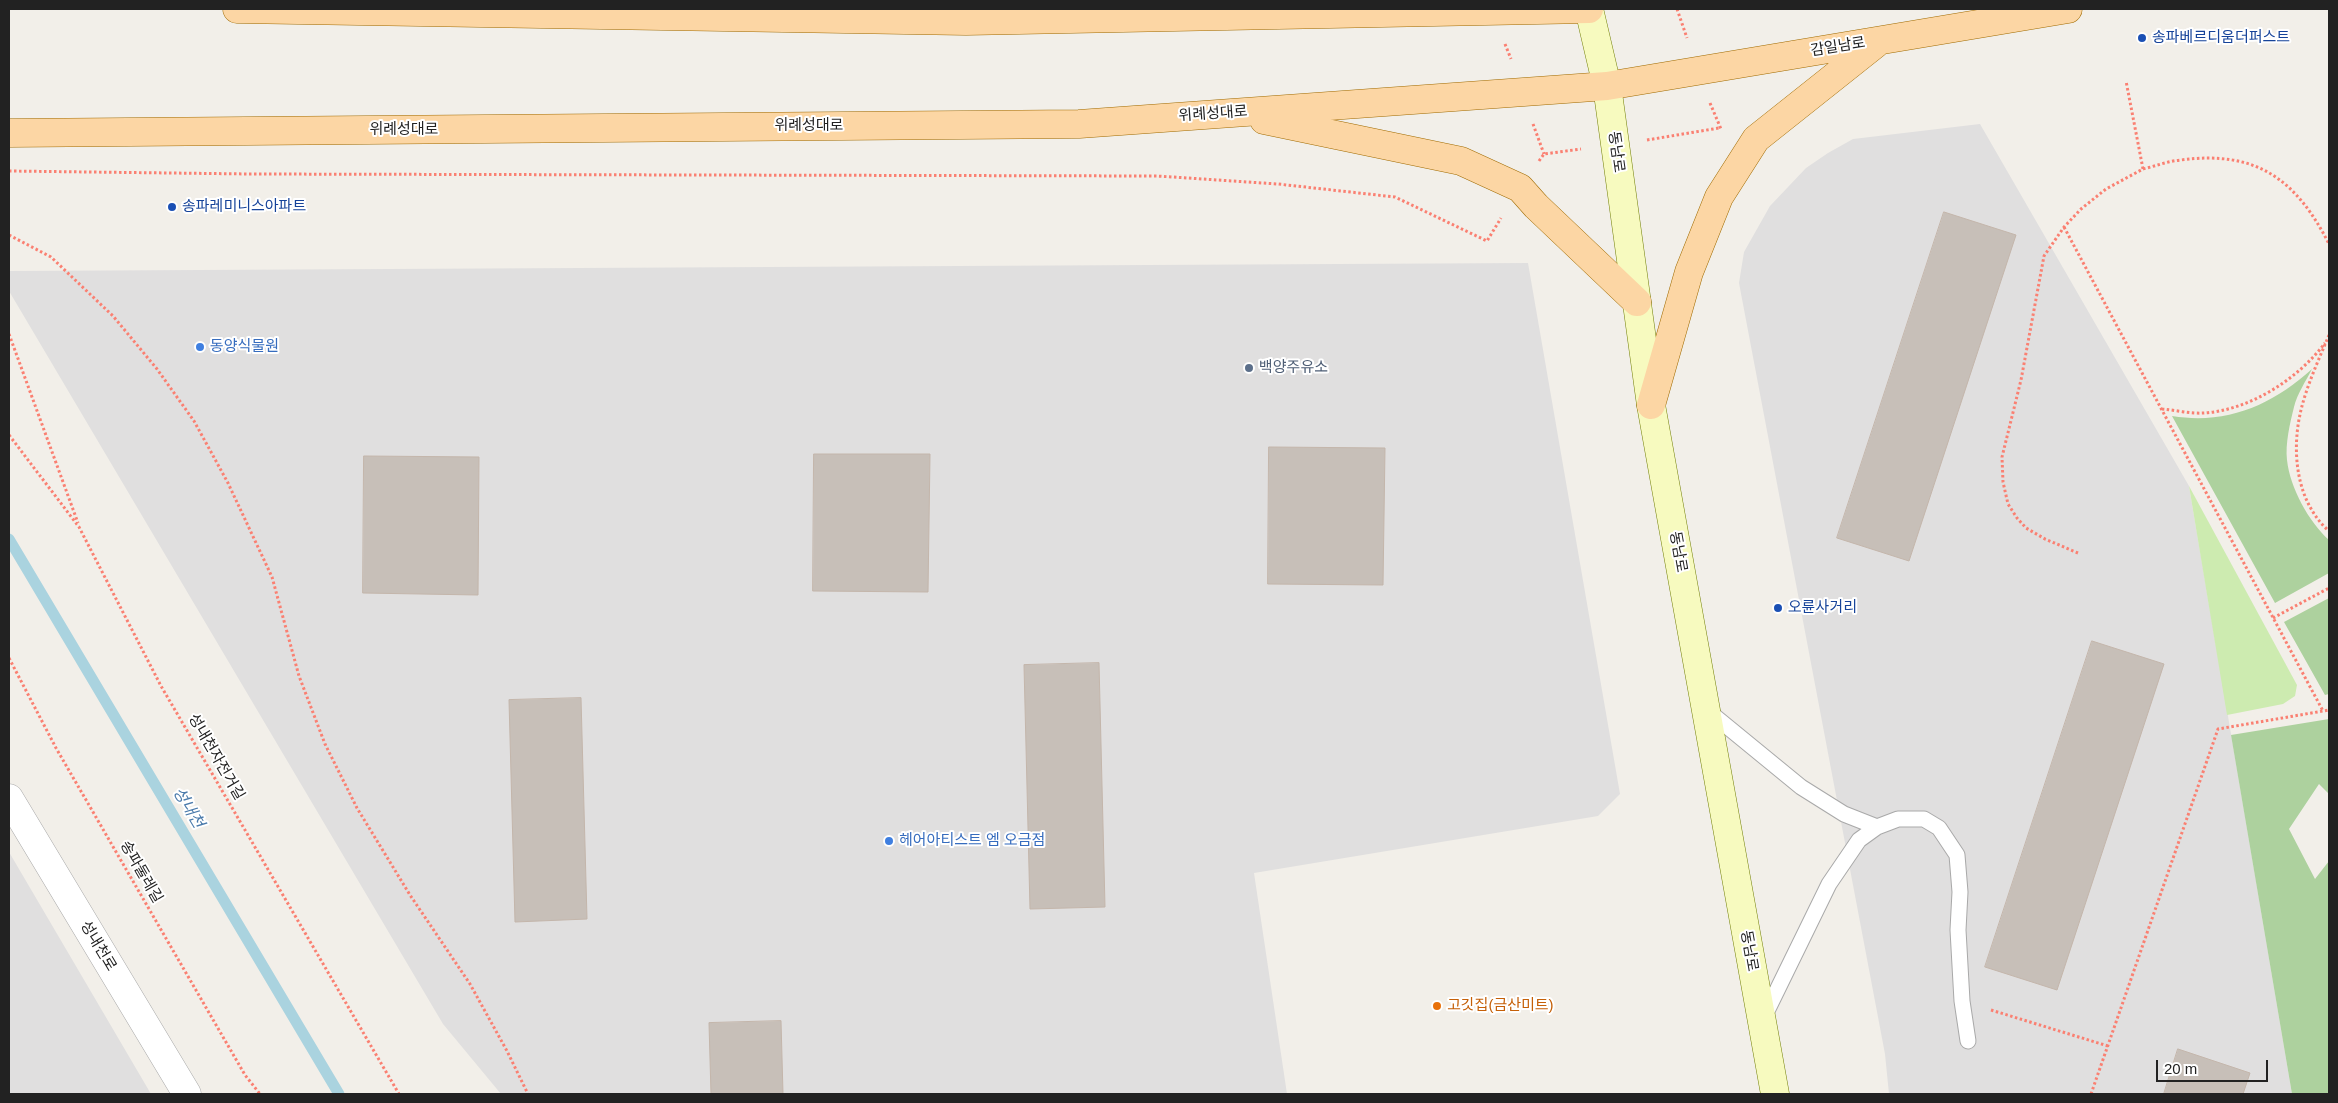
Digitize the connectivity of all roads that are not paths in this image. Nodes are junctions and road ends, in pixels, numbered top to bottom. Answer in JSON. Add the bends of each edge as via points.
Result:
{"nodes":[{"id":1,"x":237,"y":9,"type":"edge"},
{"id":2,"x":1589,"y":9,"type":"edge"},
{"id":3,"x":2068,"y":9,"type":"edge"},
{"id":4,"x":1356,"y":12,"type":"edge"},
{"id":5,"x":1882,"y":40,"type":"junction"},
{"id":6,"x":1607,"y":86,"type":"junction"},
{"id":7,"x":1233,"y":113,"type":"junction"},
{"id":8,"x":9,"y":133,"type":"edge"},
{"id":9,"x":1637,"y":302,"type":"junction"},
{"id":10,"x":1651,"y":405,"type":"junction"},
{"id":11,"x":1706,"y":710,"type":"junction"},
{"id":12,"x":9,"y":798,"type":"edge"},
{"id":13,"x":1878,"y":827,"type":"junction"},
{"id":14,"x":1762,"y":1021,"type":"junction"},
{"id":15,"x":1968,"y":1041,"type":"dead end"},
{"id":16,"x":187,"y":1094,"type":"edge"},
{"id":17,"x":1775,"y":1094,"type":"edge"}],
"edges":[{"from":1,"to":4,"type":"main road","via":[[966,21]]},
{"from":2,"to":4,"type":"main road"},
{"from":2,"to":6,"type":"main road","name":"동남로"},
{"from":3,"to":5,"type":"main road","name":"감일남로"},
{"from":5,"to":6,"type":"main road","name":"감일남로"},
{"from":5,"to":10,"type":"main road","via":[[1756,139],[1734,172],[1719,197],[1689,272]]},
{"from":6,"to":7,"type":"main road","name":"위례성대로"},
{"from":6,"to":9,"type":"main road","name":"동남로"},
{"from":7,"to":8,"type":"main road","name":"위례성대로","via":[[1079,124]]},
{"from":7,"to":9,"type":"main road","via":[[1461,161],[1520,188]]},
{"from":9,"to":10,"type":"main road","name":"동남로"},
{"from":10,"to":11,"type":"main road","name":"동남로"},
{"from":11,"to":13,"type":"lane","via":[[1800,787],[1844,814]]},
{"from":11,"to":14,"type":"main road","name":"동남로"},
{"from":12,"to":16,"type":"street","name":"성내천로"},
{"from":13,"to":14,"type":"lane","via":[[1859,840],[1829,884]]},
{"from":13,"to":15,"type":"lane","via":[[1898,819],[1924,819],[1939,828],[1957,854],[1962,1001]]},
{"from":14,"to":17,"type":"main road","name":"동남로"}]}
